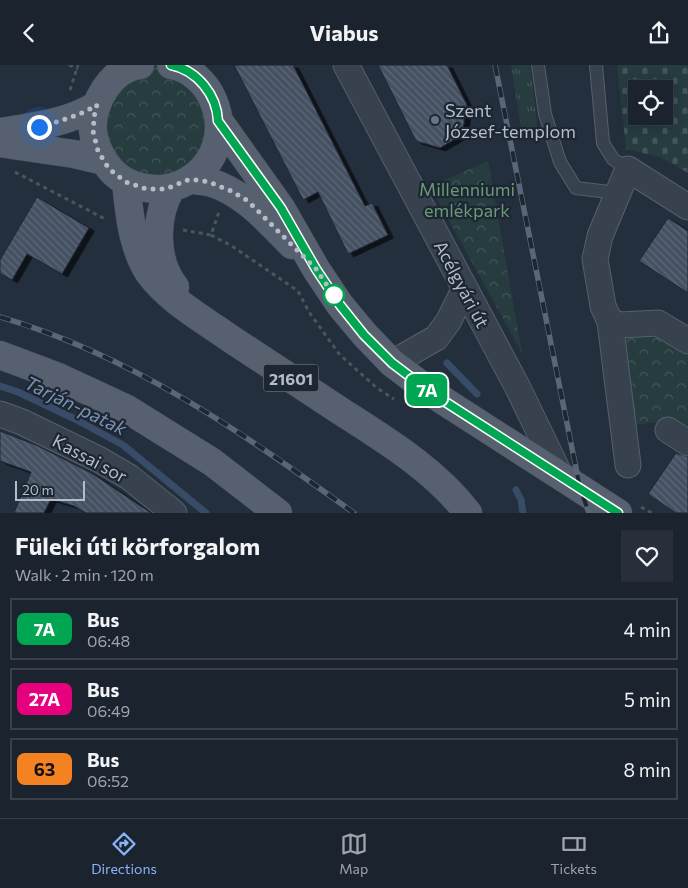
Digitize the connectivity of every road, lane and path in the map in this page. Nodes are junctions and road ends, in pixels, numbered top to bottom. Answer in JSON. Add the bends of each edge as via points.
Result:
{"nodes":[{"id":1,"x":70,"y":65,"type":"edge"},
{"id":2,"x":140,"y":65,"type":"edge"},
{"id":3,"x":171,"y":65,"type":"edge"},
{"id":4,"x":346,"y":65,"type":"edge"},
{"id":5,"x":538,"y":65,"type":"edge"},
{"id":6,"x":596,"y":65,"type":"edge"},
{"id":7,"x":78,"y":69,"type":"dead end"},
{"id":8,"x":97,"y":105,"type":"junction"},
{"id":9,"x":218,"y":121,"type":"junction"},
{"id":10,"x":0,"y":132,"type":"edge"},
{"id":11,"x":4,"y":156,"type":"edge"},
{"id":12,"x":104,"y":161,"type":"junction"},
{"id":13,"x":628,"y":169,"type":"junction"},
{"id":14,"x":126,"y":182,"type":"junction"},
{"id":15,"x":181,"y":183,"type":"junction"},
{"id":16,"x":617,"y":193,"type":"junction"},
{"id":17,"x":688,"y":207,"type":"edge"},
{"id":18,"x":112,"y":223,"type":"dead end"},
{"id":19,"x":316,"y":269,"type":"junction"},
{"id":20,"x":465,"y":288,"type":"junction"},
{"id":21,"x":610,"y":321,"type":"junction"},
{"id":22,"x":208,"y":323,"type":"junction"},
{"id":23,"x":688,"y":341,"type":"edge"},
{"id":24,"x":0,"y":355,"type":"edge"},
{"id":25,"x":392,"y":363,"type":"junction"},
{"id":26,"x":0,"y":414,"type":"edge"},
{"id":27,"x":668,"y":430,"type":"dead end"},
{"id":28,"x":688,"y":443,"type":"edge"},
{"id":29,"x":628,"y":465,"type":"dead end"},
{"id":30,"x":562,"y":477,"type":"junction"},
{"id":31,"x":174,"y":513,"type":"edge"},
{"id":32,"x":278,"y":513,"type":"edge"},
{"id":33,"x":468,"y":513,"type":"edge"},
{"id":34,"x":618,"y":513,"type":"edge"}],
"edges":[{"from":1,"to":7,"type":"path"},
{"from":2,"to":8,"type":"main road","via":[[118,75],[103,91]]},
{"from":3,"to":9,"type":"main road","via":[[196,76],[209,91],[218,111]]},
{"from":4,"to":20,"type":"street","name":"Acélgyári út"},
{"from":5,"to":16,"type":"lane","via":[[545,114],[560,162],[576,188]]},
{"from":6,"to":13,"type":"lane","via":[[604,143],[613,159]]},
{"from":8,"to":10,"type":"main road","via":[[86,112],[46,125]]},
{"from":8,"to":12,"type":"main road","via":[[93,131]]},
{"from":9,"to":15,"type":"main road","via":[[220,132],[214,152],[203,169]]},
{"from":9,"to":19,"type":"main road","via":[[281,208]]},
{"from":11,"to":12,"type":"main road","via":[[74,154]]},
{"from":11,"to":18,"type":"path"},
{"from":12,"to":14,"type":"main road"},
{"from":13,"to":16,"type":"street"},
{"from":13,"to":17,"type":"street"},
{"from":14,"to":15,"type":"main road","via":[[146,189],[166,189]]},
{"from":14,"to":22,"type":"main road","number":"21601","via":[[135,240],[149,272],[170,296]]},
{"from":15,"to":19,"type":"main road","via":[[209,182],[248,201]]},
{"from":15,"to":22,"type":"main road","number":"21601","via":[[164,203],[159,225],[162,261],[173,284]]},
{"from":16,"to":21,"type":"street","via":[[600,235],[595,259],[603,306]]},
{"from":19,"to":25,"type":"main road","via":[[364,335]]},
{"from":20,"to":25,"type":"street","via":[[436,338]]},
{"from":20,"to":30,"type":"street","name":"Acélgyári út"},
{"from":21,"to":23,"type":"street","via":[[621,325],[658,323]]},
{"from":21,"to":29,"type":"street"},
{"from":22,"to":33,"type":"main road","number":"21601","via":[[374,432],[436,479]]},
{"from":24,"to":32,"type":"main road","via":[[56,376],[127,409],[212,462]]},
{"from":25,"to":30,"type":"main road","via":[[433,394]]},
{"from":26,"to":31,"type":"street","name":"Kassai sor","via":[[100,460],[129,477]]},
{"from":27,"to":28,"type":"street"},
{"from":30,"to":34,"type":"main road"}]}
